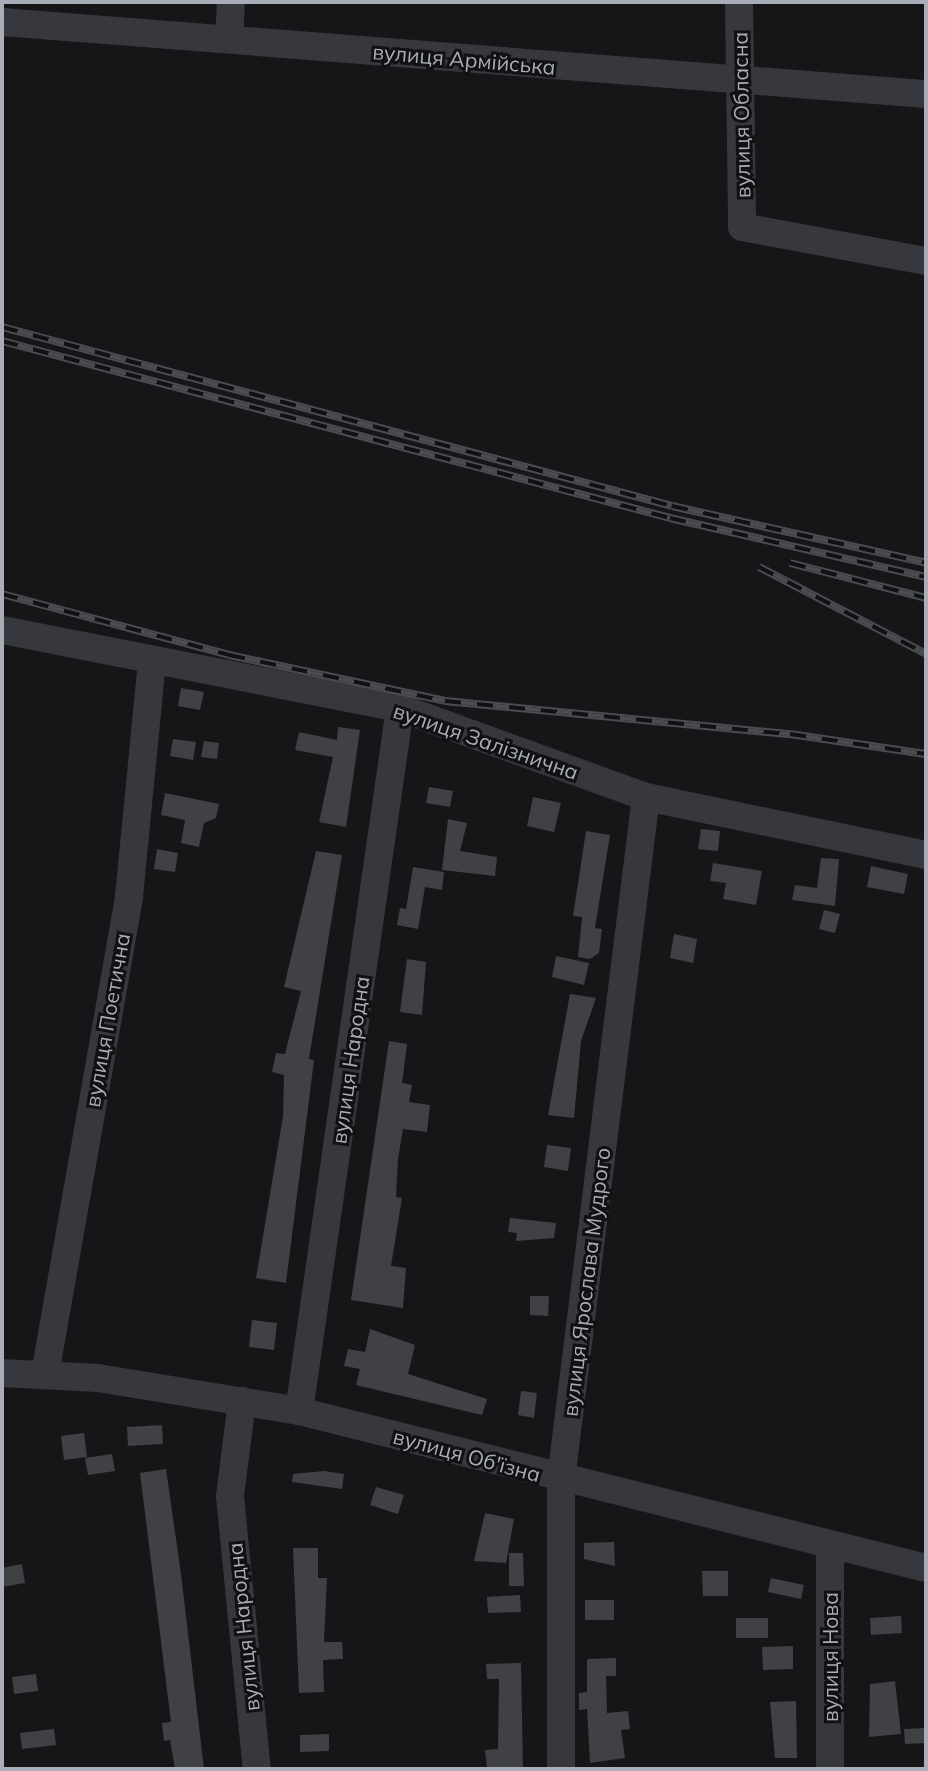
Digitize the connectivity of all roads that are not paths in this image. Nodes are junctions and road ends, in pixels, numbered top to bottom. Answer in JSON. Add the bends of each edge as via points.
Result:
{"nodes":[{"id":1,"x":230,"y":2,"type":"edge"},
{"id":2,"x":738,"y":2,"type":"edge"},
{"id":3,"x":2,"y":22,"type":"edge"},
{"id":4,"x":229,"y":39,"type":"junction"},
{"id":5,"x":744,"y":83,"type":"junction"},
{"id":6,"x":926,"y":94,"type":"edge"},
{"id":7,"x":926,"y":261,"type":"edge"},
{"id":8,"x":2,"y":630,"type":"edge"},
{"id":9,"x":152,"y":663,"type":"junction"},
{"id":10,"x":400,"y":708,"type":"junction"},
{"id":11,"x":646,"y":797,"type":"junction"},
{"id":12,"x":926,"y":855,"type":"edge"},
{"id":13,"x":2,"y":1373,"type":"edge"},
{"id":14,"x":45,"y":1374,"type":"junction"},
{"id":15,"x":242,"y":1401,"type":"junction"},
{"id":16,"x":299,"y":1411,"type":"junction"},
{"id":17,"x":561,"y":1479,"type":"junction"},
{"id":18,"x":830,"y":1544,"type":"junction"},
{"id":19,"x":926,"y":1568,"type":"edge"},
{"id":20,"x":257,"y":1769,"type":"edge"},
{"id":21,"x":561,"y":1769,"type":"edge"},
{"id":22,"x":830,"y":1769,"type":"edge"}],
"edges":[{"from":1,"to":4,"type":"street"},
{"from":2,"to":5,"type":"street","name":"вулиця Обласна"},
{"from":3,"to":4,"type":"street","name":"вулиця Армійська"},
{"from":4,"to":5,"type":"street","name":"вулиця Армійська"},
{"from":5,"to":6,"type":"street","name":"вулиця Армійська"},
{"from":5,"to":7,"type":"street","name":"вулиця Обласна","via":[[741,227]]},
{"from":8,"to":9,"type":"street","name":"вулиця Залізнична"},
{"from":9,"to":10,"type":"street","name":"вулиця Залізнична"},
{"from":9,"to":14,"type":"street","name":"вулиця Поетична","via":[[129,897]]},
{"from":10,"to":11,"type":"street","name":"вулиця Залізнична"},
{"from":10,"to":16,"type":"street","name":"вулиця Народна"},
{"from":11,"to":12,"type":"street","name":"вулиця Залізнична"},
{"from":11,"to":17,"type":"street","name":"вулиця Ярослава Мудрого"},
{"from":13,"to":14,"type":"street","name":"вулиця Об'їзна"},
{"from":14,"to":15,"type":"street","name":"вулиця Об'їзна"},
{"from":15,"to":16,"type":"street","name":"вулиця Об'їзна"},
{"from":15,"to":20,"type":"street","name":"вулиця Народна","via":[[230,1496]]},
{"from":16,"to":17,"type":"street","name":"вулиця Об'їзна"},
{"from":17,"to":18,"type":"street","name":"вулиця Об'їзна"},
{"from":17,"to":21,"type":"street","name":"вулиця Ярослава Мудрого"},
{"from":18,"to":19,"type":"street","name":"вулиця Об'їзна"},
{"from":18,"to":22,"type":"street","name":"вулиця Нова"}]}
